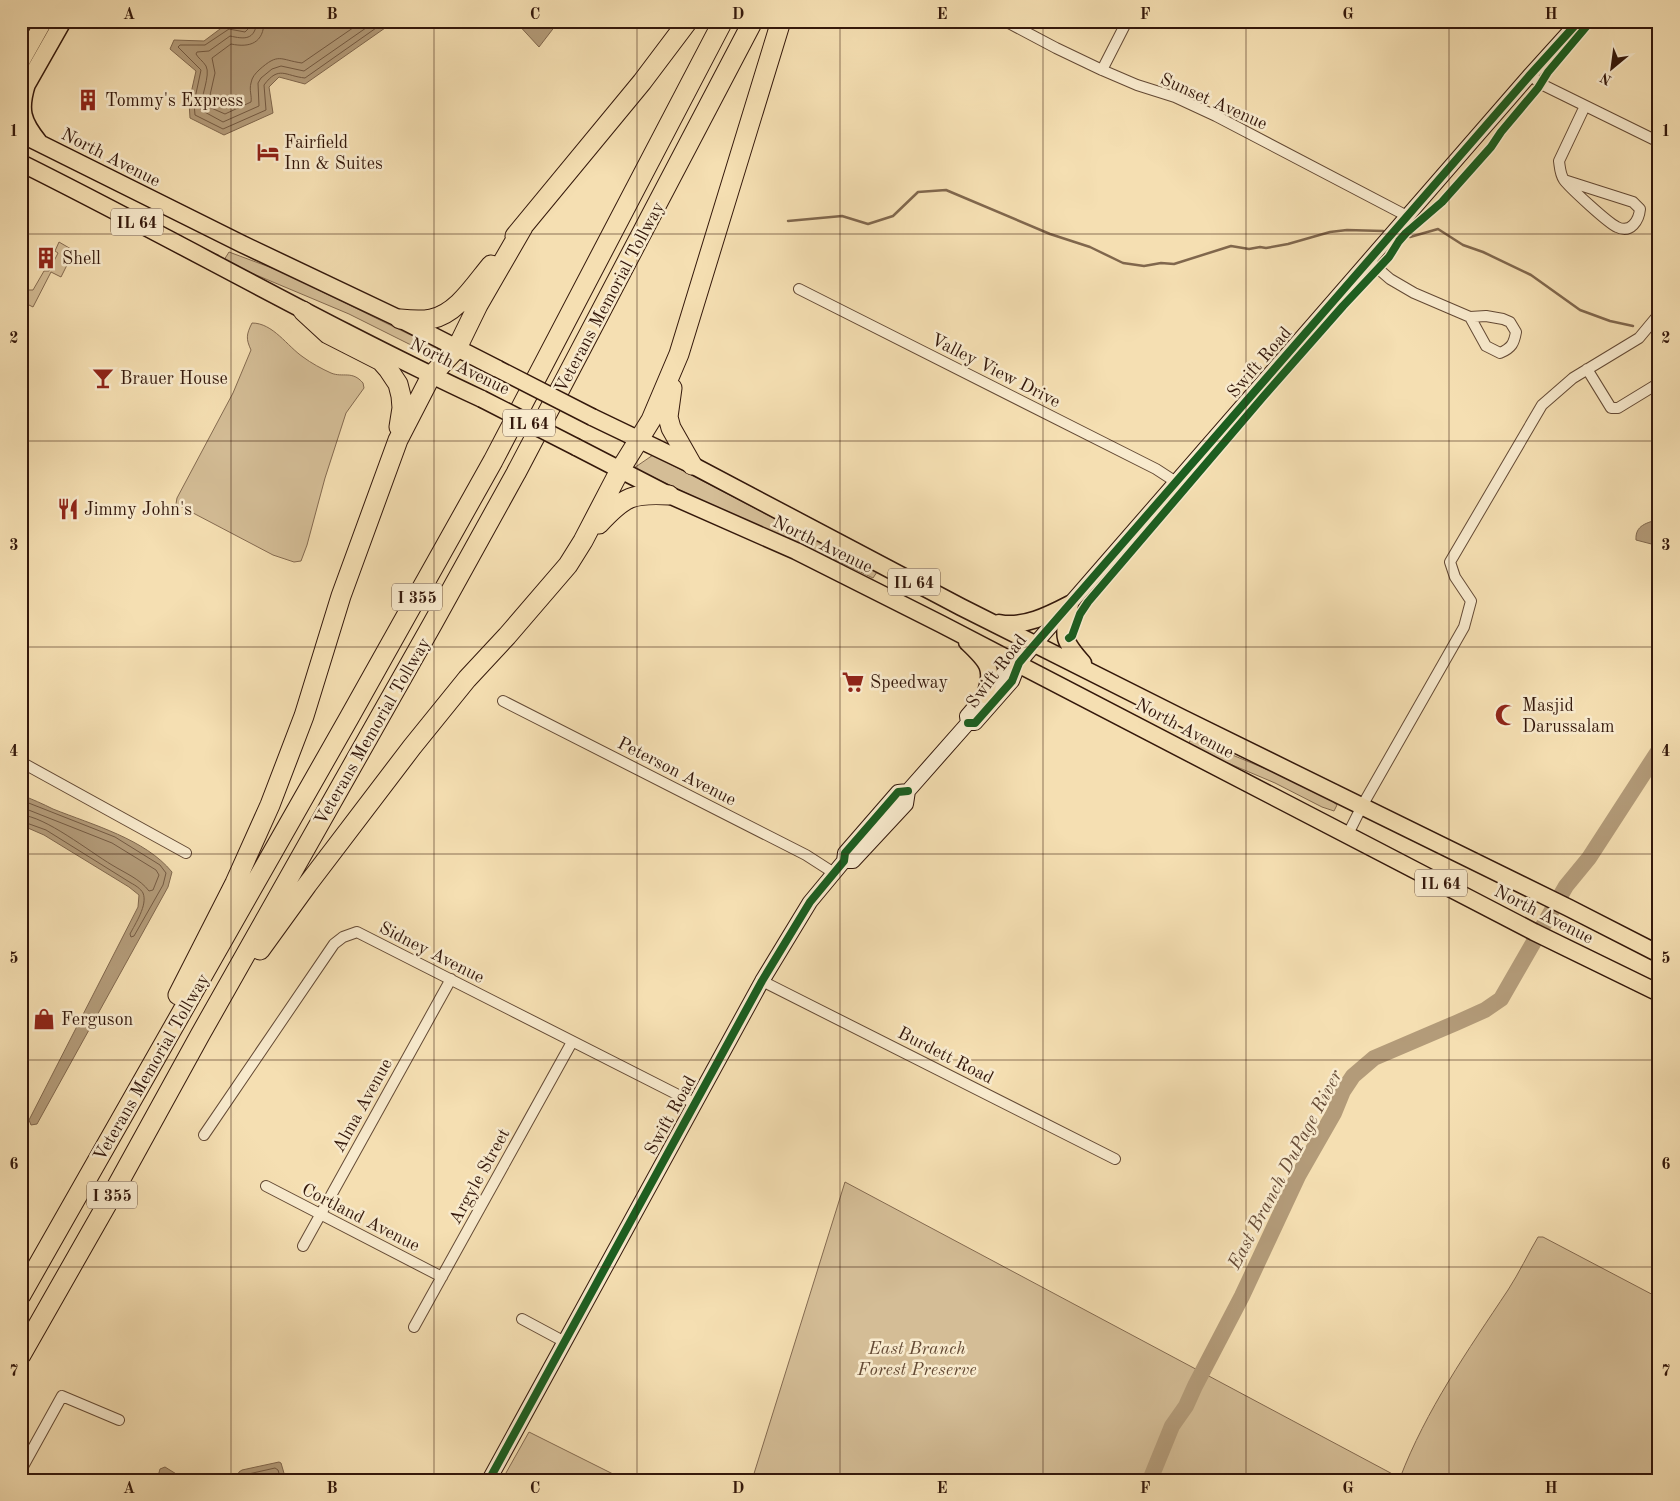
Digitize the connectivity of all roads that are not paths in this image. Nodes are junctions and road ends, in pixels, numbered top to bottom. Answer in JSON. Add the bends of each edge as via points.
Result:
{"nodes":[{"id":1,"x":44,"y":21,"type":"edge"},
{"id":2,"x":63,"y":21,"type":"edge"},
{"id":3,"x":688,"y":21,"type":"edge"},
{"id":4,"x":723,"y":21,"type":"edge"},
{"id":5,"x":753,"y":21,"type":"edge"},
{"id":6,"x":781,"y":21,"type":"edge"},
{"id":7,"x":1005,"y":21,"type":"edge"},
{"id":8,"x":1127,"y":21,"type":"edge"},
{"id":9,"x":1579,"y":21,"type":"edge"},
{"id":10,"x":21,"y":62,"type":"edge"},
{"id":11,"x":1102,"y":70,"type":"junction"},
{"id":12,"x":1530,"y":75,"type":"junction"},
{"id":13,"x":24,"y":89,"type":"edge"},
{"id":14,"x":1585,"y":106,"type":"junction"},
{"id":15,"x":21,"y":134,"type":"edge"},
{"id":16,"x":1659,"y":142,"type":"edge"},
{"id":17,"x":41,"y":144,"type":"junction"},
{"id":18,"x":23,"y":165,"type":"edge"},
{"id":19,"x":1564,"y":180,"type":"junction"},
{"id":20,"x":1407,"y":216,"type":"junction"},
{"id":21,"x":523,"y":227,"type":"junction"},
{"id":22,"x":1368,"y":260,"type":"junction"},
{"id":23,"x":799,"y":289,"type":"dead end"},
{"id":24,"x":303,"y":311,"type":"junction"},
{"id":25,"x":1659,"y":314,"type":"edge"},
{"id":26,"x":1470,"y":317,"type":"junction"},
{"id":27,"x":400,"y":319,"type":"junction"},
{"id":28,"x":457,"y":348,"type":"junction"},
{"id":29,"x":679,"y":354,"type":"junction"},
{"id":30,"x":1587,"y":369,"type":"junction"},
{"id":31,"x":431,"y":376,"type":"junction"},
{"id":32,"x":1659,"y":383,"type":"edge"},
{"id":33,"x":638,"y":439,"type":"junction"},
{"id":34,"x":398,"y":440,"type":"junction"},
{"id":35,"x":692,"y":465,"type":"junction"},
{"id":36,"x":620,"y":470,"type":"junction"},
{"id":37,"x":1176,"y":482,"type":"junction"},
{"id":38,"x":669,"y":495,"type":"junction"},
{"id":39,"x":583,"y":542,"type":"junction"},
{"id":40,"x":1070,"y":604,"type":"junction"},
{"id":41,"x":991,"y":622,"type":"junction"},
{"id":42,"x":941,"y":624,"type":"junction"},
{"id":43,"x":1035,"y":644,"type":"junction"},
{"id":44,"x":1020,"y":664,"type":"junction"},
{"id":45,"x":1089,"y":670,"type":"junction"},
{"id":46,"x":985,"y":695,"type":"junction"},
{"id":47,"x":503,"y":701,"type":"dead end"},
{"id":48,"x":968,"y":723,"type":"junction"},
{"id":49,"x":21,"y":762,"type":"edge"},
{"id":50,"x":1362,"y":806,"type":"junction"},
{"id":51,"x":1348,"y":834,"type":"junction"},
{"id":52,"x":186,"y":853,"type":"dead end"},
{"id":53,"x":834,"y":873,"type":"junction"},
{"id":54,"x":1659,"y":954,"type":"edge"},
{"id":55,"x":451,"y":980,"type":"junction"},
{"id":56,"x":762,"y":981,"type":"junction"},
{"id":57,"x":1659,"y":994,"type":"edge"},
{"id":58,"x":200,"y":1035,"type":"junction"},
{"id":59,"x":572,"y":1042,"type":"junction"},
{"id":60,"x":694,"y":1103,"type":"junction"},
{"id":61,"x":204,"y":1135,"type":"dead end"},
{"id":62,"x":1115,"y":1159,"type":"dead end"},
{"id":63,"x":96,"y":1164,"type":"junction"},
{"id":64,"x":266,"y":1186,"type":"dead end"},
{"id":65,"x":320,"y":1214,"type":"junction"},
{"id":66,"x":303,"y":1246,"type":"dead end"},
{"id":67,"x":442,"y":1276,"type":"junction"},
{"id":68,"x":21,"y":1295,"type":"edge"},
{"id":69,"x":522,"y":1319,"type":"dead end"},
{"id":70,"x":414,"y":1327,"type":"dead end"},
{"id":71,"x":564,"y":1341,"type":"junction"},
{"id":72,"x":21,"y":1355,"type":"edge"},
{"id":73,"x":119,"y":1420,"type":"dead end"},
{"id":74,"x":21,"y":1470,"type":"edge"},
{"id":75,"x":489,"y":1480,"type":"edge"}],
"edges":[{"from":1,"to":10,"type":"main road"},
{"from":2,"to":13,"type":"main road"},
{"from":3,"to":21,"type":"highway"},
{"from":4,"to":63,"type":"highway","name":"Veterans Memorial Tollway","number":"I 355","via":[[483,478]]},
{"from":5,"to":58,"type":"highway","name":"Veterans Memorial Tollway","number":"I 355","via":[[516,473]]},
{"from":6,"to":29,"type":"highway"},
{"from":7,"to":11,"type":"street","name":"Sunset Avenue"},
{"from":8,"to":11,"type":"street"},
{"from":9,"to":12,"type":"street","name":"Swift Road"},
{"from":11,"to":20,"type":"street","name":"Sunset Avenue","via":[[1216,116]]},
{"from":12,"to":14,"type":"street"},
{"from":12,"to":20,"type":"street","name":"Swift Road"},
{"from":13,"to":17,"type":"main road","via":[[24,118],[28,129]]},
{"from":14,"to":16,"type":"street"},
{"from":14,"to":19,"type":"street","via":[[1559,161]]},
{"from":15,"to":17,"type":"main road","name":"North Avenue","number":"IL 64"},
{"from":17,"to":27,"type":"main road","name":"North Avenue","number":"IL 64"},
{"from":18,"to":24,"type":"main road","name":"North Avenue","number":"IL 64"},
{"from":19,"to":19,"type":"street","via":[[1618,228],[1626,229],[1639,218],[1640,209],[1633,202]]},
{"from":20,"to":22,"type":"street","name":"Swift Road"},
{"from":21,"to":27,"type":"highway","via":[[455,306],[433,318]]},
{"from":21,"to":28,"type":"highway"},
{"from":22,"to":26,"type":"street","via":[[1390,279],[1414,293]]},
{"from":22,"to":37,"type":"street","name":"Swift Road"},
{"from":23,"to":37,"type":"street","name":"Valley View Drive"},
{"from":24,"to":31,"type":"main road","name":"North Avenue","number":"IL 64"},
{"from":24,"to":34,"type":"highway","via":[[328,334],[381,361],[388,369],[398,384],[401,396]]},
{"from":25,"to":30,"type":"street","via":[[1638,338]]},
{"from":26,"to":26,"type":"street","via":[[1486,316],[1510,322],[1516,332],[1514,343],[1500,352],[1486,346]]},
{"from":27,"to":28,"type":"main road","name":"North Avenue","number":"IL 64"},
{"from":28,"to":31,"type":"highway"},
{"from":28,"to":33,"type":"main road","name":"North Avenue","number":"IL 64","bridge":true},
{"from":29,"to":33,"type":"highway","via":[[651,420]]},
{"from":29,"to":35,"type":"highway","via":[[668,417]]},
{"from":30,"to":32,"type":"street","via":[[1611,408],[1618,408]]},
{"from":30,"to":50,"type":"street","via":[[1542,405],[1450,562],[1455,577],[1471,601],[1464,627]]},
{"from":31,"to":34,"type":"highway"},
{"from":31,"to":36,"type":"main road","name":"North Avenue","number":"IL 64","bridge":true},
{"from":33,"to":35,"type":"main road","name":"North Avenue","number":"IL 64"},
{"from":33,"to":36,"type":"highway"},
{"from":34,"to":63,"type":"highway","via":[[341,596],[304,716],[270,805],[235,883]]},
{"from":35,"to":41,"type":"main road","name":"North Avenue","number":"IL 64"},
{"from":36,"to":38,"type":"main road","name":"North Avenue","number":"IL 64"},
{"from":36,"to":39,"type":"highway"},
{"from":37,"to":40,"type":"street","name":"Swift Road"},
{"from":38,"to":39,"type":"highway","via":[[633,496],[610,512]]},
{"from":38,"to":42,"type":"main road","name":"North Avenue","number":"IL 64","via":[[796,551]]},
{"from":39,"to":58,"type":"highway","via":[[508,636],[467,679],[412,746],[306,885]]},
{"from":40,"to":41,"type":"main road","via":[[1022,623]]},
{"from":40,"to":43,"type":"street","name":"Swift Road"},
{"from":40,"to":45,"type":"main road","via":[[1065,639]]},
{"from":41,"to":43,"type":"main road","name":"North Avenue","number":"IL 64"},
{"from":42,"to":44,"type":"main road","name":"North Avenue","number":"IL 64"},
{"from":42,"to":46,"type":"main road","via":[[968,642],[987,664],[990,675]]},
{"from":43,"to":44,"type":"street","name":"Swift Road"},
{"from":43,"to":45,"type":"main road","name":"North Avenue","number":"IL 64"},
{"from":44,"to":46,"type":"street","name":"Swift Road","via":[[1004,674]]},
{"from":44,"to":48,"type":"street","name":"Swift Road","via":[[1012,681],[975,723]]},
{"from":44,"to":51,"type":"main road","name":"North Avenue","number":"IL 64"},
{"from":45,"to":50,"type":"main road","name":"North Avenue","number":"IL 64"},
{"from":46,"to":48,"type":"street","name":"Swift Road","via":[[967,716]]},
{"from":47,"to":53,"type":"street","name":"Peterson Avenue","via":[[806,855]]},
{"from":48,"to":53,"type":"street","name":"Swift Road","via":[[908,791],[898,792],[845,853],[844,861]]},
{"from":49,"to":52,"type":"street"},
{"from":50,"to":51,"type":"street"},
{"from":50,"to":54,"type":"main road","name":"North Avenue","number":"IL 64"},
{"from":51,"to":57,"type":"main road","name":"North Avenue","number":"IL 64"},
{"from":53,"to":56,"type":"street","name":"Swift Road","via":[[803,912]]},
{"from":55,"to":59,"type":"street","name":"Sidney Avenue"},
{"from":55,"to":61,"type":"street","name":"Sidney Avenue","via":[[357,932],[343,937],[334,944]]},
{"from":55,"to":65,"type":"street","name":"Alma Avenue"},
{"from":56,"to":60,"type":"street","name":"Swift Road"},
{"from":56,"to":62,"type":"street","name":"Burdett Road"},
{"from":58,"to":72,"type":"highway","name":"Veterans Memorial Tollway","number":"I 355"},
{"from":59,"to":60,"type":"street","name":"Sidney Avenue"},
{"from":59,"to":67,"type":"street","name":"Argyle Street"},
{"from":60,"to":71,"type":"street","name":"Swift Road"},
{"from":63,"to":68,"type":"highway","name":"Veterans Memorial Tollway","number":"I 355"},
{"from":64,"to":65,"type":"street","name":"Cortland Avenue"},
{"from":65,"to":66,"type":"street","name":"Alma Avenue"},
{"from":65,"to":67,"type":"street","name":"Cortland Avenue"},
{"from":67,"to":70,"type":"street","name":"Argyle Street"},
{"from":69,"to":71,"type":"street"},
{"from":71,"to":75,"type":"street","name":"Swift Road"},
{"from":73,"to":74,"type":"street","via":[[62,1396]]}]}
